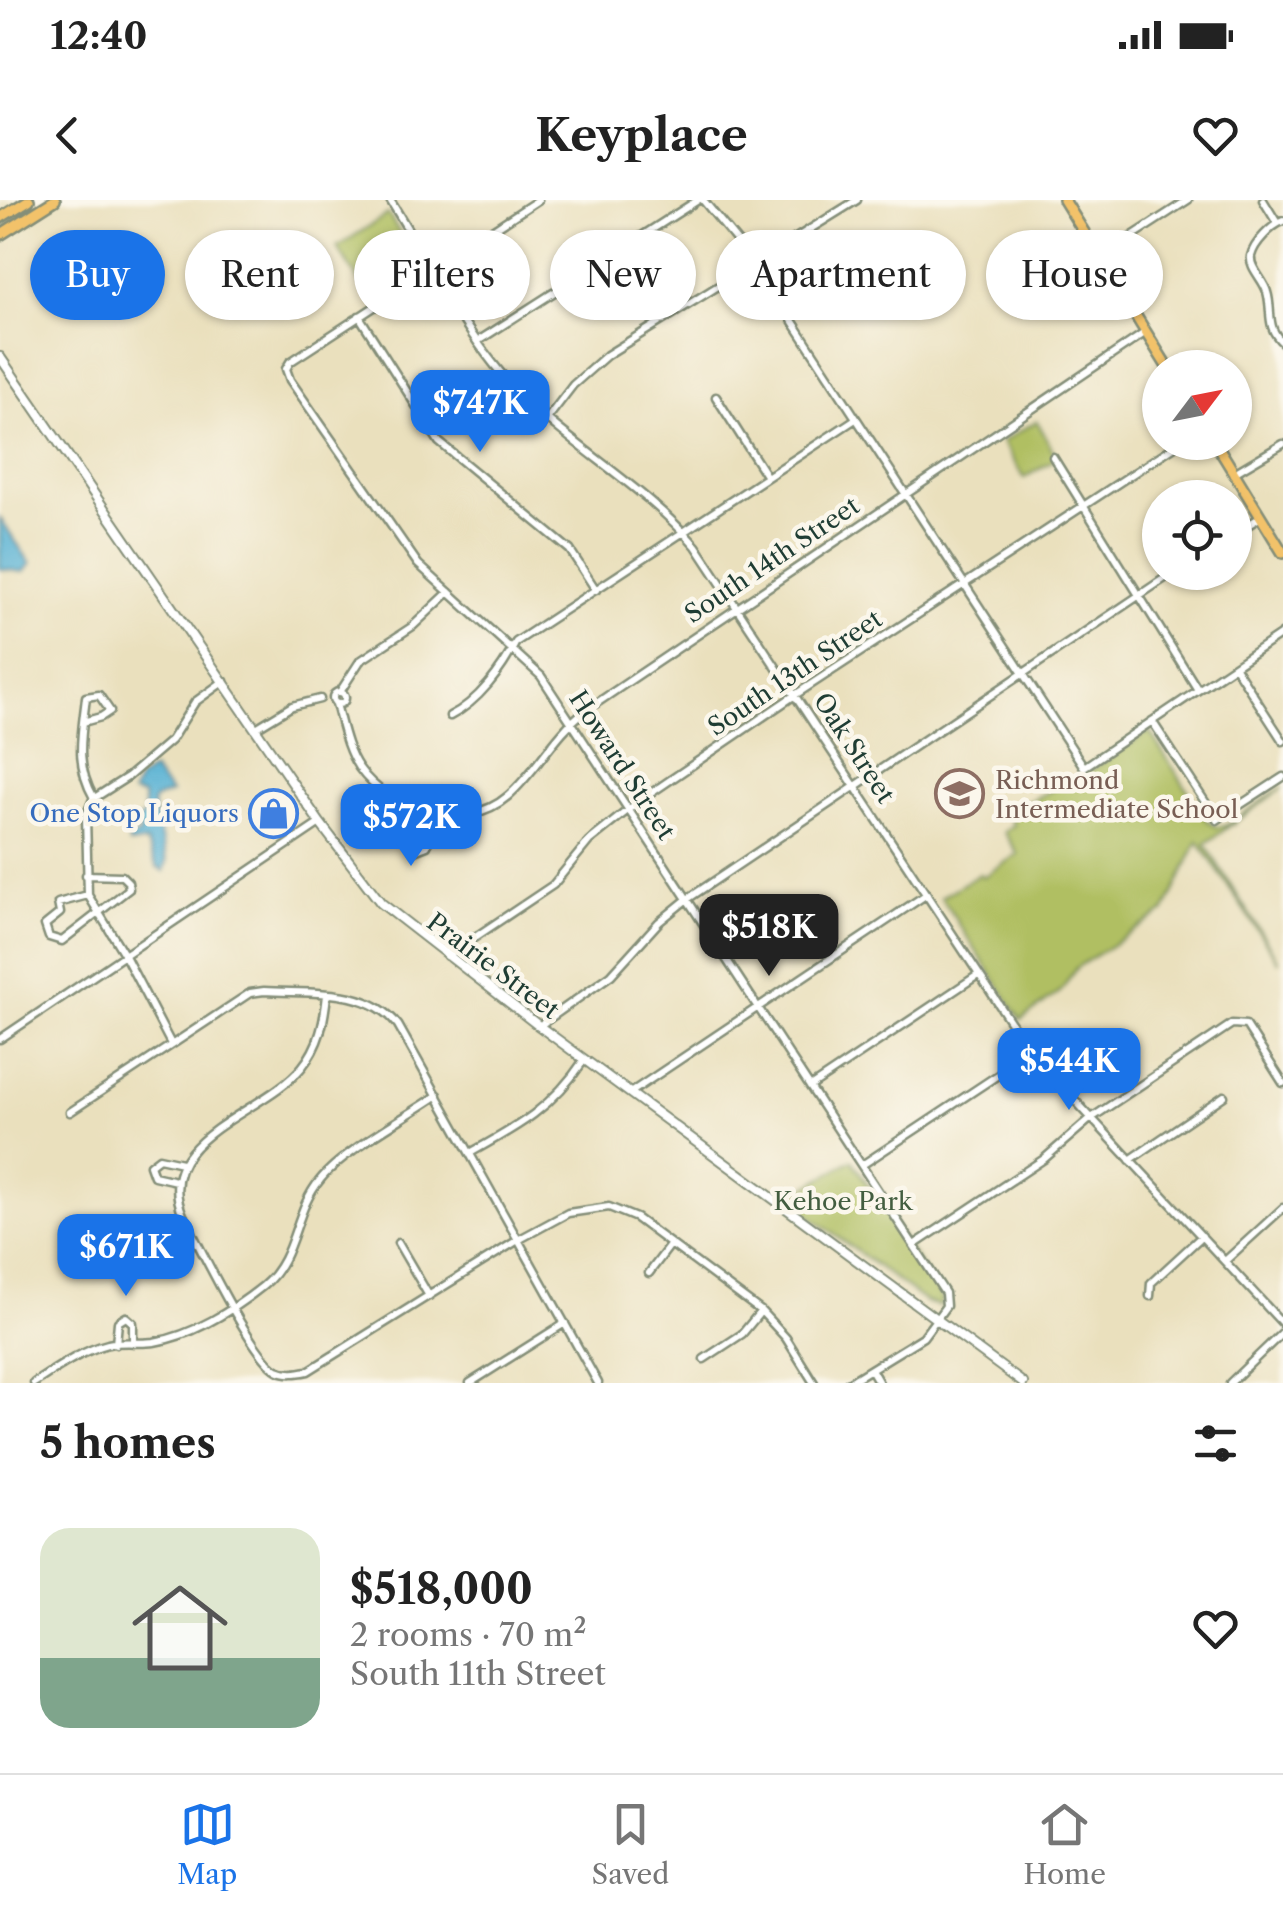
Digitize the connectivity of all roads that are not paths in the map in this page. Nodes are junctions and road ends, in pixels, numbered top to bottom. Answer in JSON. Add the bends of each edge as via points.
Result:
{"nodes":[{"id":1,"x":29,"y":200,"type":"edge"},
{"id":2,"x":55,"y":200,"type":"edge"},
{"id":3,"x":390,"y":200,"type":"edge"},
{"id":4,"x":538,"y":200,"type":"edge"},
{"id":5,"x":700,"y":200,"type":"edge"},
{"id":6,"x":857,"y":200,"type":"edge"},
{"id":7,"x":1064,"y":200,"type":"edge"},
{"id":8,"x":1188,"y":200,"type":"edge"},
{"id":9,"x":1263,"y":200,"type":"edge"},
{"id":10,"x":0,"y":218,"type":"edge"},
{"id":11,"x":1280,"y":222,"type":"edge"},
{"id":12,"x":409,"y":230,"type":"edge"},
{"id":13,"x":491,"y":230,"type":"edge"},
{"id":14,"x":726,"y":230,"type":"edge"},
{"id":15,"x":807,"y":230,"type":"edge"},
{"id":16,"x":1082,"y":230,"type":"edge"},
{"id":17,"x":1142,"y":230,"type":"edge"},
{"id":18,"x":0,"y":235,"type":"edge"},
{"id":19,"x":716,"y":286,"type":"edge"},
{"id":20,"x":354,"y":320,"type":"edge"},
{"id":21,"x":362,"y":320,"type":"edge"},
{"id":22,"x":465,"y":320,"type":"edge"},
{"id":23,"x":791,"y":320,"type":"edge"},
{"id":24,"x":1138,"y":320,"type":"edge"},
{"id":25,"x":1146,"y":332,"type":"junction"},
{"id":26,"x":478,"y":341,"type":"junction"},
{"id":27,"x":1283,"y":343,"type":"edge"},
{"id":28,"x":1157,"y":350,"type":"edge"},
{"id":29,"x":0,"y":357,"type":"edge"},
{"id":30,"x":716,"y":397,"type":"dead end"},
{"id":31,"x":547,"y":419,"type":"junction"},
{"id":32,"x":854,"y":420,"type":"junction"},
{"id":33,"x":1283,"y":444,"type":"edge"},
{"id":34,"x":1053,"y":457,"type":"dead end"},
{"id":35,"x":1152,"y":460,"type":"edge"},
{"id":36,"x":1226,"y":460,"type":"edge"},
{"id":37,"x":1234,"y":473,"type":"junction"},
{"id":38,"x":767,"y":477,"type":"junction"},
{"id":39,"x":904,"y":496,"type":"junction"},
{"id":40,"x":1082,"y":506,"type":"junction"},
{"id":41,"x":1261,"y":517,"type":"junction"},
{"id":42,"x":1252,"y":523,"type":"edge"},
{"id":43,"x":684,"y":532,"type":"junction"},
{"id":44,"x":1283,"y":553,"type":"edge"},
{"id":45,"x":964,"y":585,"type":"junction"},
{"id":46,"x":596,"y":590,"type":"junction"},
{"id":47,"x":1147,"y":590,"type":"edge"},
{"id":48,"x":449,"y":592,"type":"junction"},
{"id":49,"x":1138,"y":596,"type":"junction"},
{"id":50,"x":737,"y":607,"type":"junction"},
{"id":51,"x":1283,"y":633,"type":"edge"},
{"id":52,"x":512,"y":650,"type":"junction"},
{"id":53,"x":1234,"y":666,"type":"junction"},
{"id":54,"x":1022,"y":674,"type":"junction"},
{"id":55,"x":224,"y":681,"type":"junction"},
{"id":56,"x":1198,"y":690,"type":"junction"},
{"id":57,"x":795,"y":695,"type":"junction"},
{"id":58,"x":339,"y":698,"type":"junction"},
{"id":59,"x":450,"y":716,"type":"dead end"},
{"id":60,"x":571,"y":721,"type":"junction"},
{"id":61,"x":1152,"y":721,"type":"junction"},
{"id":62,"x":83,"y":722,"type":"junction"},
{"id":63,"x":256,"y":728,"type":"junction"},
{"id":64,"x":1283,"y":741,"type":"edge"},
{"id":65,"x":1283,"y":777,"type":"edge"},
{"id":66,"x":856,"y":787,"type":"junction"},
{"id":67,"x":94,"y":798,"type":"junction"},
{"id":68,"x":426,"y":811,"type":"junction"},
{"id":69,"x":626,"y":812,"type":"junction"},
{"id":70,"x":320,"y":823,"type":"junction"},
{"id":71,"x":86,"y":876,"type":"junction"},
{"id":72,"x":927,"y":894,"type":"junction"},
{"id":73,"x":88,"y":896,"type":"junction"},
{"id":74,"x":686,"y":900,"type":"junction"},
{"id":75,"x":96,"y":912,"type":"junction"},
{"id":76,"x":124,"y":954,"type":"junction"},
{"id":77,"x":447,"y":956,"type":"junction"},
{"id":78,"x":978,"y":975,"type":"junction"},
{"id":79,"x":327,"y":995,"type":"junction"},
{"id":80,"x":758,"y":1008,"type":"junction"},
{"id":81,"x":539,"y":1026,"type":"junction"},
{"id":82,"x":0,"y":1039,"type":"edge"},
{"id":83,"x":171,"y":1044,"type":"junction"},
{"id":84,"x":1030,"y":1053,"type":"junction"},
{"id":85,"x":584,"y":1060,"type":"junction"},
{"id":86,"x":1283,"y":1083,"type":"edge"},
{"id":87,"x":810,"y":1088,"type":"junction"},
{"id":88,"x":630,"y":1093,"type":"junction"},
{"id":89,"x":438,"y":1095,"type":"junction"},
{"id":90,"x":1224,"y":1096,"type":"dead end"},
{"id":91,"x":70,"y":1112,"type":"dead end"},
{"id":92,"x":1090,"y":1118,"type":"junction"},
{"id":93,"x":470,"y":1153,"type":"junction"},
{"id":94,"x":1130,"y":1160,"type":"junction"},
{"id":95,"x":182,"y":1164,"type":"junction"},
{"id":96,"x":862,"y":1165,"type":"junction"},
{"id":97,"x":177,"y":1178,"type":"junction"},
{"id":98,"x":1283,"y":1208,"type":"edge"},
{"id":99,"x":1202,"y":1236,"type":"junction"},
{"id":100,"x":518,"y":1240,"type":"junction"},
{"id":101,"x":398,"y":1244,"type":"dead end"},
{"id":102,"x":671,"y":1244,"type":"junction"},
{"id":103,"x":914,"y":1244,"type":"junction"},
{"id":104,"x":1225,"y":1261,"type":"junction"},
{"id":105,"x":649,"y":1274,"type":"dead end"},
{"id":106,"x":429,"y":1296,"type":"junction"},
{"id":107,"x":1150,"y":1296,"type":"dead end"},
{"id":108,"x":232,"y":1308,"type":"junction"},
{"id":109,"x":761,"y":1310,"type":"junction"},
{"id":110,"x":938,"y":1320,"type":"junction"},
{"id":111,"x":565,"y":1323,"type":"junction"},
{"id":112,"x":1283,"y":1324,"type":"edge"},
{"id":113,"x":1283,"y":1332,"type":"edge"},
{"id":114,"x":133,"y":1343,"type":"junction"},
{"id":115,"x":116,"y":1344,"type":"junction"},
{"id":116,"x":704,"y":1358,"type":"dead end"},
{"id":117,"x":871,"y":1369,"type":"junction"},
{"id":118,"x":34,"y":1383,"type":"edge"},
{"id":119,"x":470,"y":1383,"type":"edge"},
{"id":120,"x":598,"y":1383,"type":"edge"},
{"id":121,"x":814,"y":1383,"type":"edge"},
{"id":122,"x":848,"y":1383,"type":"edge"},
{"id":123,"x":879,"y":1383,"type":"edge"},
{"id":124,"x":1023,"y":1383,"type":"edge"},
{"id":125,"x":1230,"y":1383,"type":"edge"}],
"edges":[{"from":1,"to":10,"type":"main road"},
{"from":2,"to":18,"type":"main road"},
{"from":3,"to":12,"type":"street","name":"Oak Street"},
{"from":4,"to":13,"type":"street"},
{"from":5,"to":14,"type":"street"},
{"from":5,"to":26,"type":"street"},
{"from":6,"to":15,"type":"street"},
{"from":7,"to":16,"type":"main road"},
{"from":8,"to":17,"type":"street"},
{"from":9,"to":11,"type":"street"},
{"from":11,"to":27,"type":"street","via":[[1251,262],[1267,290],[1268,322]]},
{"from":19,"to":31,"type":"street","via":[[607,355]]},
{"from":20,"to":48,"type":"street","name":"Howard Street","via":[[286,369],[410,554]]},
{"from":21,"to":46,"type":"street","via":[[438,442],[570,550]]},
{"from":22,"to":26,"type":"street","name":"Oak Street"},
{"from":23,"to":32,"type":"street"},
{"from":24,"to":25,"type":"main road"},
{"from":25,"to":28,"type":"main road"},
{"from":25,"to":39,"type":"street","name":"South 14th Street"},
{"from":26,"to":31,"type":"street","name":"Oak Street"},
{"from":29,"to":55,"type":"street","name":"Prairie Street"},
{"from":30,"to":38,"type":"street"},
{"from":31,"to":43,"type":"street","name":"Oak Street"},
{"from":32,"to":38,"type":"street"},
{"from":32,"to":39,"type":"street"},
{"from":33,"to":37,"type":"street"},
{"from":34,"to":40,"type":"street"},
{"from":35,"to":40,"type":"street","name":"South 13th Street"},
{"from":36,"to":37,"type":"main road"},
{"from":37,"to":41,"type":"main road"},
{"from":38,"to":43,"type":"street"},
{"from":39,"to":45,"type":"street"},
{"from":39,"to":50,"type":"street","name":"South 14th Street"},
{"from":40,"to":45,"type":"street","name":"South 13th Street"},
{"from":40,"to":49,"type":"street"},
{"from":41,"to":42,"type":"street"},
{"from":41,"to":44,"type":"main road"},
{"from":43,"to":46,"type":"street"},
{"from":43,"to":50,"type":"street","name":"Oak Street"},
{"from":45,"to":54,"type":"street"},
{"from":45,"to":57,"type":"street","name":"South 13th Street"},
{"from":46,"to":52,"type":"street"},
{"from":47,"to":49,"type":"street"},
{"from":48,"to":52,"type":"street","name":"Howard Street"},
{"from":48,"to":58,"type":"street","via":[[367,656]]},
{"from":49,"to":54,"type":"street"},
{"from":49,"to":56,"type":"street"},
{"from":50,"to":57,"type":"street","name":"Oak Street"},
{"from":50,"to":60,"type":"street","name":"South 14th Street"},
{"from":51,"to":53,"type":"street"},
{"from":52,"to":59,"type":"street","via":[[466,708]]},
{"from":52,"to":60,"type":"street","name":"Howard Street","via":[[541,676]]},
{"from":53,"to":56,"type":"street"},
{"from":53,"to":64,"type":"street"},
{"from":54,"to":61,"type":"street","via":[[1084,766]]},
{"from":54,"to":66,"type":"street"},
{"from":55,"to":63,"type":"street","name":"Prairie Street"},
{"from":55,"to":67,"type":"street","via":[[195,702],[171,740]]},
{"from":56,"to":61,"type":"street"},
{"from":57,"to":66,"type":"street","name":"Oak Street"},
{"from":57,"to":69,"type":"street","name":"South 13th Street"},
{"from":58,"to":63,"type":"street","via":[[292,706]]},
{"from":58,"to":68,"type":"street","name":"South 14th Street","via":[[352,758],[366,778],[386,796]]},
{"from":60,"to":68,"type":"street","name":"South 14th Street","via":[[499,803],[460,815]]},
{"from":60,"to":69,"type":"street","name":"Howard Street"},
{"from":61,"to":65,"type":"street","via":[[1217,820]]},
{"from":62,"to":62,"type":"street","via":[[86,697],[99,695],[110,711]]},
{"from":62,"to":67,"type":"street","via":[[82,774]]},
{"from":63,"to":70,"type":"street","name":"Prairie Street"},
{"from":66,"to":72,"type":"street","name":"Oak Street"},
{"from":66,"to":74,"type":"street"},
{"from":67,"to":71,"type":"street","via":[[86,816]]},
{"from":68,"to":68,"type":"street","via":[[409,840],[414,851],[427,846]]},
{"from":69,"to":74,"type":"street","name":"Howard Street"},
{"from":69,"to":77,"type":"street","name":"South 13th Street","via":[[588,841],[553,886]]},
{"from":70,"to":76,"type":"street"},
{"from":70,"to":77,"type":"street","name":"Prairie Street","via":[[381,904]]},
{"from":71,"to":73,"type":"street"},
{"from":71,"to":75,"type":"street","via":[[122,876],[128,882],[121,896]]},
{"from":72,"to":78,"type":"street","name":"Oak Street"},
{"from":72,"to":80,"type":"street"},
{"from":73,"to":75,"type":"street"},
{"from":73,"to":75,"type":"street","via":[[58,903],[60,914],[44,930],[62,942]]},
{"from":74,"to":80,"type":"street","name":"Howard Street"},
{"from":74,"to":81,"type":"street","via":[[612,974]]},
{"from":75,"to":76,"type":"street"},
{"from":76,"to":82,"type":"street"},
{"from":76,"to":83,"type":"street"},
{"from":77,"to":81,"type":"street","name":"Prairie Street"},
{"from":78,"to":84,"type":"street","name":"Oak Street"},
{"from":78,"to":87,"type":"street"},
{"from":79,"to":83,"type":"street","via":[[250,993]]},
{"from":79,"to":89,"type":"street","via":[[362,999],[391,1016]]},
{"from":79,"to":95,"type":"street","via":[[323,1026],[304,1065],[198,1143]]},
{"from":80,"to":87,"type":"street","name":"Howard Street"},
{"from":80,"to":88,"type":"street"},
{"from":81,"to":85,"type":"street","name":"Prairie Street"},
{"from":83,"to":91,"type":"street"},
{"from":84,"to":92,"type":"street","name":"Oak Street"},
{"from":84,"to":96,"type":"street"},
{"from":85,"to":88,"type":"street","name":"Prairie Street"},
{"from":85,"to":93,"type":"street","via":[[537,1114]]},
{"from":86,"to":92,"type":"street","via":[[1246,1025],[1232,1024]]},
{"from":87,"to":96,"type":"street","name":"Howard Street"},
{"from":88,"to":110,"type":"street","name":"Prairie Street"},
{"from":89,"to":93,"type":"street"},
{"from":89,"to":108,"type":"street","via":[[320,1179],[282,1266]]},
{"from":90,"to":94,"type":"street"},
{"from":92,"to":94,"type":"street","name":"Oak Street"},
{"from":92,"to":103,"type":"street","via":[[1044,1158]]},
{"from":93,"to":100,"type":"street"},
{"from":94,"to":99,"type":"street","name":"Oak Street"},
{"from":95,"to":97,"type":"street"},
{"from":95,"to":97,"type":"street","via":[[159,1158],[150,1165],[154,1176]]},
{"from":96,"to":103,"type":"street","name":"Howard Street"},
{"from":97,"to":108,"type":"street","via":[[182,1215]]},
{"from":98,"to":104,"type":"street"},
{"from":99,"to":104,"type":"street","name":"Oak Street"},
{"from":99,"to":107,"type":"street","via":[[1152,1284]]},
{"from":100,"to":102,"type":"street","via":[[568,1213],[595,1207],[622,1211]]},
{"from":100,"to":106,"type":"street"},
{"from":100,"to":111,"type":"street"},
{"from":101,"to":106,"type":"street"},
{"from":102,"to":105,"type":"street"},
{"from":102,"to":109,"type":"street"},
{"from":103,"to":110,"type":"street","name":"Howard Street","via":[[947,1300]]},
{"from":104,"to":112,"type":"street","name":"Oak Street"},
{"from":106,"to":108,"type":"street","via":[[308,1370],[282,1372]]},
{"from":108,"to":114,"type":"street","via":[[180,1336]]},
{"from":109,"to":116,"type":"street","via":[[742,1334]]},
{"from":109,"to":121,"type":"street"},
{"from":110,"to":117,"type":"street"},
{"from":110,"to":124,"type":"street","name":"Prairie Street"},
{"from":111,"to":119,"type":"street"},
{"from":111,"to":120,"type":"street"},
{"from":113,"to":125,"type":"street"},
{"from":114,"to":115,"type":"street"},
{"from":114,"to":115,"type":"street","via":[[126,1317],[118,1322]]},
{"from":115,"to":118,"type":"street","via":[[75,1357]]},
{"from":117,"to":122,"type":"street"},
{"from":117,"to":123,"type":"street"}]}
